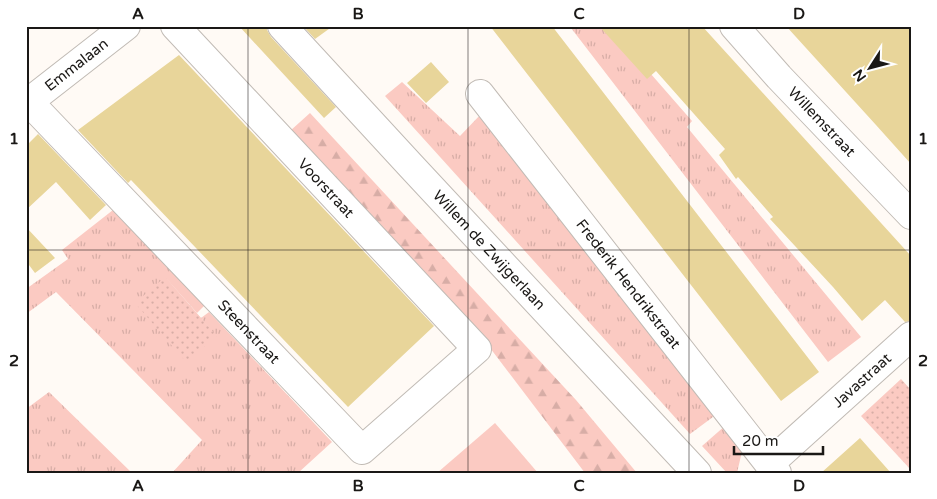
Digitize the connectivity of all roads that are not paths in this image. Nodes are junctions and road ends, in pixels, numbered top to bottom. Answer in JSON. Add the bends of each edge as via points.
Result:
{"nodes":[{"id":1,"x":126,"y":26,"type":"edge"},
{"id":2,"x":175,"y":26,"type":"edge"},
{"id":3,"x":282,"y":26,"type":"edge"},
{"id":4,"x":734,"y":26,"type":"edge"},
{"id":5,"x":480,"y":94,"type":"dead end"},
{"id":6,"x":28,"y":103,"type":"edge"},
{"id":7,"x":911,"y":215,"type":"edge"},
{"id":8,"x":911,"y":336,"type":"edge"},
{"id":9,"x":477,"y":349,"type":"joint"},
{"id":10,"x":773,"y":468,"type":"edge"},
{"id":11,"x":697,"y":473,"type":"edge"}],
"edges":[{"from":1,"to":6,"type":"street","name":"Emmalaan"},
{"from":2,"to":9,"type":"street","name":"Voorstraat"},
{"from":3,"to":11,"type":"street","name":"Willem de Zwijgerlaan"},
{"from":4,"to":7,"type":"street","name":"Willemstraat"},
{"from":5,"to":10,"type":"street","name":"Frederik Hendrikstraat"},
{"from":6,"to":9,"type":"street","name":"Steenstraat","via":[[362,450]]},
{"from":8,"to":10,"type":"street","name":"Javastraat"}]}
